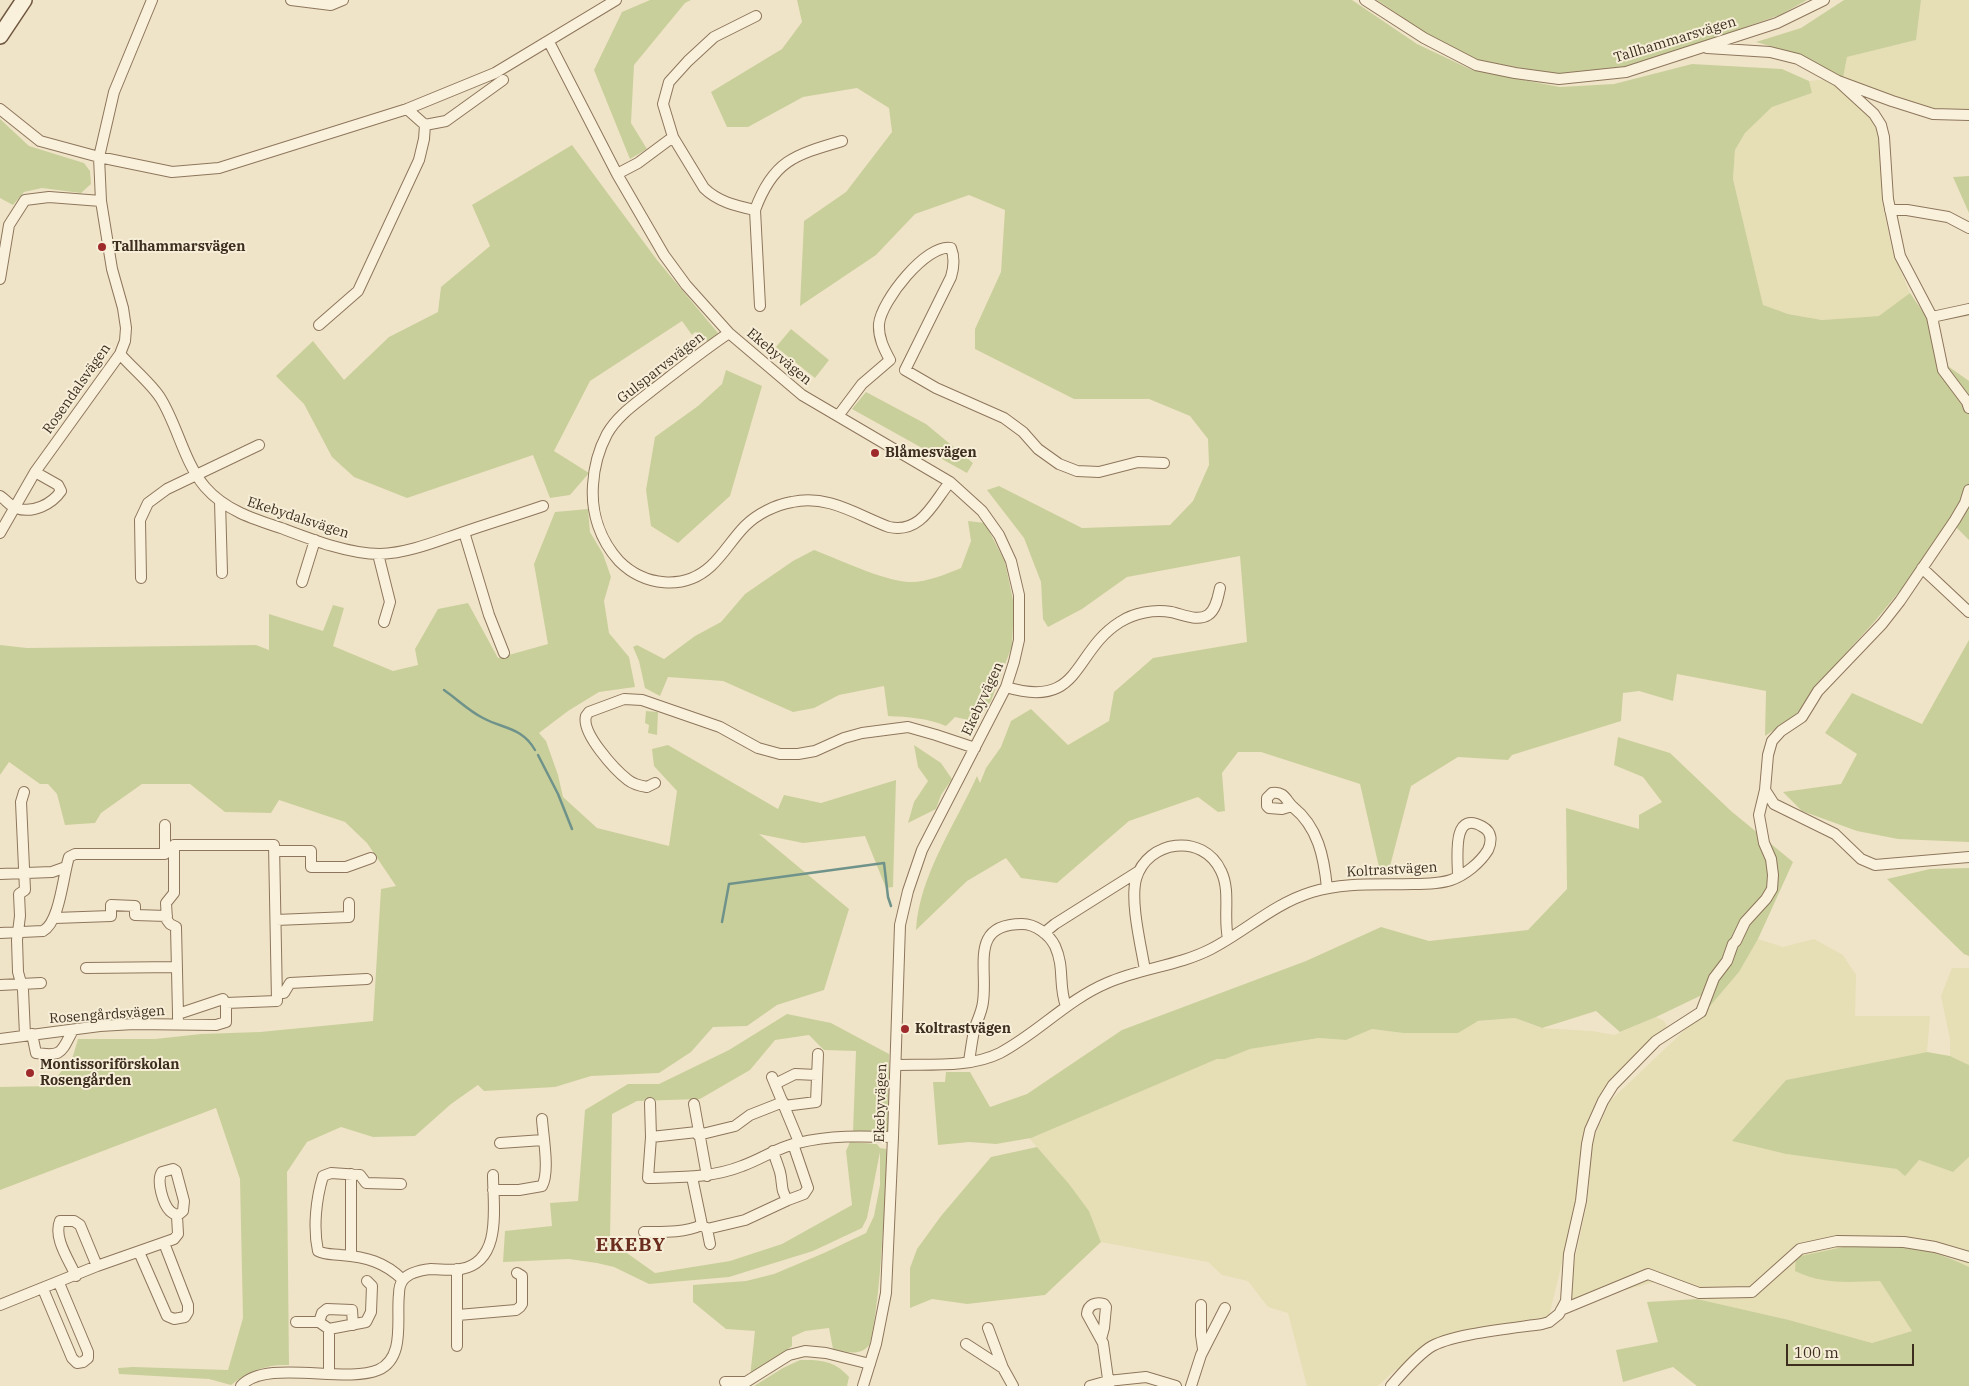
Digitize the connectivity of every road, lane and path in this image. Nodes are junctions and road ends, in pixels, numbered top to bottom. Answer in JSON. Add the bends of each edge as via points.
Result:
{"nodes":[{"id":1,"x":24,"y":0,"type":"edge"},
{"id":2,"x":152,"y":0,"type":"edge"},
{"id":3,"x":291,"y":0,"type":"edge"},
{"id":4,"x":343,"y":0,"type":"edge"},
{"id":5,"x":616,"y":0,"type":"edge"},
{"id":6,"x":1365,"y":0,"type":"edge"},
{"id":7,"x":1824,"y":0,"type":"edge"},
{"id":8,"x":756,"y":16,"type":"dead end"},
{"id":9,"x":0,"y":36,"type":"edge"},
{"id":10,"x":549,"y":42,"type":"junction"},
{"id":11,"x":1701,"y":47,"type":"junction"},
{"id":12,"x":503,"y":80,"type":"dead end"},
{"id":13,"x":1838,"y":81,"type":"junction"},
{"id":14,"x":0,"y":109,"type":"edge"},
{"id":15,"x":407,"y":109,"type":"junction"},
{"id":16,"x":1969,"y":115,"type":"edge"},
{"id":17,"x":425,"y":126,"type":"junction"},
{"id":18,"x":673,"y":137,"type":"junction"},
{"id":19,"x":842,"y":142,"type":"dead end"},
{"id":20,"x":99,"y":157,"type":"junction"},
{"id":21,"x":617,"y":174,"type":"junction"},
{"id":22,"x":101,"y":201,"type":"junction"},
{"id":23,"x":755,"y":210,"type":"junction"},
{"id":24,"x":1890,"y":210,"type":"junction"},
{"id":25,"x":1969,"y":228,"type":"edge"},
{"id":26,"x":0,"y":279,"type":"edge"},
{"id":27,"x":758,"y":300,"type":"dead end"},
{"id":28,"x":1969,"y":309,"type":"edge"},
{"id":29,"x":1932,"y":317,"type":"junction"},
{"id":30,"x":319,"y":325,"type":"dead end"},
{"id":31,"x":730,"y":333,"type":"junction"},
{"id":32,"x":120,"y":354,"type":"junction"},
{"id":33,"x":890,"y":360,"type":"junction"},
{"id":34,"x":905,"y":370,"type":"junction"},
{"id":35,"x":1969,"y":408,"type":"edge"},
{"id":36,"x":838,"y":416,"type":"junction"},
{"id":37,"x":259,"y":445,"type":"dead end"},
{"id":38,"x":1164,"y":463,"type":"dead end"},
{"id":39,"x":35,"y":472,"type":"junction"},
{"id":40,"x":195,"y":474,"type":"junction"},
{"id":41,"x":950,"y":482,"type":"junction"},
{"id":42,"x":1969,"y":490,"type":"edge"},
{"id":43,"x":0,"y":496,"type":"edge"},
{"id":44,"x":220,"y":501,"type":"junction"},
{"id":45,"x":543,"y":506,"type":"dead end"},
{"id":46,"x":15,"y":508,"type":"junction"},
{"id":47,"x":464,"y":532,"type":"junction"},
{"id":48,"x":0,"y":533,"type":"edge"},
{"id":49,"x":315,"y":540,"type":"junction"},
{"id":50,"x":378,"y":554,"type":"junction"},
{"id":51,"x":1922,"y":568,"type":"junction"},
{"id":52,"x":222,"y":573,"type":"dead end"},
{"id":53,"x":141,"y":578,"type":"dead end"},
{"id":54,"x":302,"y":582,"type":"dead end"},
{"id":55,"x":1220,"y":588,"type":"dead end"},
{"id":56,"x":1969,"y":612,"type":"edge"},
{"id":57,"x":384,"y":622,"type":"dead end"},
{"id":58,"x":504,"y":653,"type":"dead end"},
{"id":59,"x":1006,"y":687,"type":"junction"},
{"id":60,"x":975,"y":748,"type":"junction"},
{"id":61,"x":655,"y":783,"type":"dead end"},
{"id":62,"x":1765,"y":790,"type":"junction"},
{"id":63,"x":24,"y":792,"type":"dead end"},
{"id":64,"x":1292,"y":806,"type":"dead end"},
{"id":65,"x":165,"y":826,"type":"dead end"},
{"id":66,"x":169,"y":849,"type":"junction"},
{"id":67,"x":275,"y":851,"type":"junction"},
{"id":68,"x":371,"y":858,"type":"dead end"},
{"id":69,"x":1969,"y":858,"type":"edge"},
{"id":70,"x":66,"y":867,"type":"junction"},
{"id":71,"x":1139,"y":871,"type":"junction"},
{"id":72,"x":24,"y":873,"type":"junction"},
{"id":73,"x":0,"y":874,"type":"edge"},
{"id":74,"x":1458,"y":876,"type":"junction"},
{"id":75,"x":1327,"y":888,"type":"junction"},
{"id":76,"x":349,"y":903,"type":"dead end"},
{"id":77,"x":167,"y":916,"type":"junction"},
{"id":78,"x":55,"y":918,"type":"junction"},
{"id":79,"x":276,"y":920,"type":"junction"},
{"id":80,"x":18,"y":932,"type":"junction"},
{"id":81,"x":0,"y":933,"type":"edge"},
{"id":82,"x":1044,"y":933,"type":"junction"},
{"id":83,"x":1228,"y":938,"type":"junction"},
{"id":84,"x":177,"y":967,"type":"junction"},
{"id":85,"x":86,"y":968,"type":"dead end"},
{"id":86,"x":1145,"y":970,"type":"junction"},
{"id":87,"x":367,"y":979,"type":"dead end"},
{"id":88,"x":41,"y":982,"type":"dead end"},
{"id":89,"x":21,"y":983,"type":"junction"},
{"id":90,"x":0,"y":984,"type":"edge"},
{"id":91,"x":277,"y":993,"type":"junction"},
{"id":92,"x":224,"y":1001,"type":"junction"},
{"id":93,"x":1066,"y":1006,"type":"junction"},
{"id":94,"x":178,"y":1014,"type":"junction"},
{"id":95,"x":178,"y":1025,"type":"junction"},
{"id":96,"x":73,"y":1030,"type":"junction"},
{"id":97,"x":28,"y":1035,"type":"junction"},
{"id":98,"x":0,"y":1039,"type":"edge"},
{"id":99,"x":818,"y":1054,"type":"dead end"},
{"id":100,"x":969,"y":1061,"type":"junction"},
{"id":101,"x":896,"y":1065,"type":"junction"},
{"id":102,"x":817,"y":1075,"type":"junction"},
{"id":103,"x":650,"y":1103,"type":"dead end"},
{"id":104,"x":694,"y":1104,"type":"dead end"},
{"id":105,"x":784,"y":1104,"type":"junction"},
{"id":106,"x":542,"y":1119,"type":"dead end"},
{"id":107,"x":698,"y":1133,"type":"junction"},
{"id":108,"x":651,"y":1137,"type":"junction"},
{"id":109,"x":893,"y":1137,"type":"junction"},
{"id":110,"x":543,"y":1140,"type":"junction"},
{"id":111,"x":796,"y":1143,"type":"junction"},
{"id":112,"x":500,"y":1144,"type":"dead end"},
{"id":113,"x":773,"y":1151,"type":"junction"},
{"id":114,"x":352,"y":1174,"type":"junction"},
{"id":115,"x":493,"y":1175,"type":"dead end"},
{"id":116,"x":707,"y":1176,"type":"junction"},
{"id":117,"x":692,"y":1177,"type":"junction"},
{"id":118,"x":401,"y":1184,"type":"dead end"},
{"id":119,"x":493,"y":1190,"type":"junction"},
{"id":120,"x":788,"y":1200,"type":"junction"},
{"id":121,"x":177,"y":1216,"type":"dead end"},
{"id":122,"x":705,"y":1227,"type":"junction"},
{"id":123,"x":644,"y":1232,"type":"dead end"},
{"id":124,"x":164,"y":1243,"type":"junction"},
{"id":125,"x":710,"y":1244,"type":"dead end"},
{"id":126,"x":139,"y":1252,"type":"junction"},
{"id":127,"x":346,"y":1255,"type":"junction"},
{"id":128,"x":1969,"y":1257,"type":"edge"},
{"id":129,"x":97,"y":1266,"type":"junction"},
{"id":130,"x":457,"y":1269,"type":"junction"},
{"id":131,"x":517,"y":1273,"type":"dead end"},
{"id":132,"x":76,"y":1276,"type":"junction"},
{"id":133,"x":403,"y":1280,"type":"junction"},
{"id":134,"x":367,"y":1281,"type":"dead end"},
{"id":135,"x":59,"y":1283,"type":"junction"},
{"id":136,"x":43,"y":1289,"type":"junction"},
{"id":137,"x":0,"y":1305,"type":"edge"},
{"id":138,"x":1201,"y":1305,"type":"dead end"},
{"id":139,"x":1225,"y":1308,"type":"dead end"},
{"id":140,"x":1561,"y":1310,"type":"junction"},
{"id":141,"x":458,"y":1315,"type":"junction"},
{"id":142,"x":296,"y":1322,"type":"dead end"},
{"id":143,"x":319,"y":1322,"type":"junction"},
{"id":144,"x":353,"y":1325,"type":"junction"},
{"id":145,"x":988,"y":1328,"type":"dead end"},
{"id":146,"x":329,"y":1329,"type":"junction"},
{"id":147,"x":1101,"y":1339,"type":"dead end"},
{"id":148,"x":966,"y":1344,"type":"dead end"},
{"id":149,"x":457,"y":1346,"type":"dead end"},
{"id":150,"x":1203,"y":1349,"type":"junction"},
{"id":151,"x":870,"y":1364,"type":"junction"},
{"id":152,"x":1003,"y":1368,"type":"junction"},
{"id":153,"x":329,"y":1374,"type":"junction"},
{"id":154,"x":725,"y":1382,"type":"dead end"},
{"id":155,"x":1108,"y":1384,"type":"edge"},
{"id":156,"x":241,"y":1386,"type":"edge"},
{"id":157,"x":863,"y":1386,"type":"edge"},
{"id":158,"x":1013,"y":1386,"type":"edge"},
{"id":159,"x":1090,"y":1386,"type":"edge"},
{"id":160,"x":1176,"y":1386,"type":"edge"},
{"id":161,"x":1191,"y":1386,"type":"edge"},
{"id":162,"x":1391,"y":1386,"type":"edge"}],
"edges":[{"from":1,"to":9,"type":"main road"},
{"from":2,"to":20,"type":"street","name":"Rosendalsvägen","via":[[114,92]]},
{"from":3,"to":4,"type":"street","via":[[331,5]]},
{"from":5,"to":10,"type":"street"},
{"from":6,"to":11,"type":"street","name":"Tallhammarsvägen","via":[[1424,38],[1476,65],[1515,73],[1559,79],[1626,72]]},
{"from":7,"to":11,"type":"street","name":"Tallhammarsvägen","via":[[1777,23]]},
{"from":8,"to":18,"type":"street","via":[[714,37],[669,82],[663,104]]},
{"from":10,"to":15,"type":"street","via":[[496,73]]},
{"from":10,"to":21,"type":"street","name":"Ekebyvägen"},
{"from":11,"to":13,"type":"street","via":[[1770,52],[1798,59]]},
{"from":12,"to":17,"type":"street","via":[[446,121]]},
{"from":13,"to":16,"type":"street","via":[[1933,114]]},
{"from":13,"to":24,"type":"street","via":[[1874,114],[1881,125]]},
{"from":14,"to":20,"type":"street","via":[[40,141]]},
{"from":15,"to":17,"type":"street"},
{"from":15,"to":20,"type":"street","via":[[219,168],[172,172]]},
{"from":17,"to":30,"type":"street","via":[[419,160],[358,291]]},
{"from":18,"to":21,"type":"street"},
{"from":18,"to":23,"type":"street","via":[[711,195]]},
{"from":19,"to":23,"type":"street","via":[[812,150],[784,164],[765,186]]},
{"from":20,"to":22,"type":"street","name":"Rosendalsvägen"},
{"from":21,"to":31,"type":"street","name":"Ekebyvägen","via":[[664,254]]},
{"from":22,"to":26,"type":"street","via":[[49,197],[25,200],[9,225]]},
{"from":22,"to":32,"type":"street","name":"Rosendalsvägen","via":[[112,270],[123,308],[125,341]]},
{"from":23,"to":27,"type":"street"},
{"from":24,"to":25,"type":"street","via":[[1948,217]]},
{"from":24,"to":29,"type":"street","via":[[1900,256]]},
{"from":28,"to":29,"type":"street"},
{"from":29,"to":35,"type":"street","via":[[1943,370]]},
{"from":31,"to":36,"type":"street","name":"Ekebyvägen","via":[[802,395]]},
{"from":31,"to":41,"type":"street","name":"Gulsparvsvägen","via":[[626,412],[608,432],[594,472],[595,515],[606,543],[630,572],[660,583],[690,579],[711,566],[756,517],[793,502],[817,500],[834,503],[889,527],[910,527],[924,518]]},
{"from":32,"to":39,"type":"street","name":"Rosendalsvägen"},
{"from":32,"to":40,"type":"street","name":"Ekebydalsvägen","via":[[160,398]]},
{"from":33,"to":34,"type":"street"},
{"from":33,"to":34,"type":"street","via":[[880,335],[883,310],[899,284],[920,262],[938,248],[951,248],[952,278]]},
{"from":33,"to":36,"type":"street","via":[[862,384]]},
{"from":34,"to":38,"type":"street","via":[[936,388],[1004,418],[1038,449],[1059,464],[1077,471],[1099,472],[1138,462]]},
{"from":36,"to":41,"type":"street","name":"Ekebyvägen"},
{"from":37,"to":40,"type":"street"},
{"from":39,"to":46,"type":"street","name":"Rosendalsvägen"},
{"from":39,"to":46,"type":"street","via":[[58,485],[61,491],[55,500],[32,510]]},
{"from":40,"to":44,"type":"street","name":"Ekebydalsvägen"},
{"from":40,"to":53,"type":"street","via":[[148,503],[140,520]]},
{"from":41,"to":59,"type":"street","name":"Ekebyvägen","via":[[982,511],[999,535],[1016,577],[1021,615],[1019,640]]},
{"from":42,"to":51,"type":"street","via":[[1955,520]]},
{"from":43,"to":46,"type":"street"},
{"from":44,"to":49,"type":"street","name":"Ekebydalsvägen","via":[[238,512]]},
{"from":44,"to":52,"type":"street"},
{"from":45,"to":47,"type":"street","name":"Ekebydalsvägen"},
{"from":46,"to":48,"type":"street","name":"Rosendalsvägen"},
{"from":47,"to":50,"type":"street","name":"Ekebydalsvägen","via":[[420,547]]},
{"from":47,"to":58,"type":"street"},
{"from":49,"to":50,"type":"street","name":"Ekebydalsvägen"},
{"from":49,"to":54,"type":"street"},
{"from":50,"to":57,"type":"street","via":[[390,602]]},
{"from":51,"to":56,"type":"street"},
{"from":51,"to":62,"type":"street","via":[[1882,624],[1818,692],[1802,717],[1772,741]]},
{"from":55,"to":59,"type":"street","via":[[1216,604],[1208,615],[1200,618],[1149,612],[1121,622],[1106,632],[1078,672],[1056,688],[1034,692]]},
{"from":59,"to":60,"type":"street","name":"Ekebyvägen"},
{"from":60,"to":61,"type":"street","via":[[908,727],[862,733],[815,751],[780,754],[758,748],[720,727],[642,700],[624,699],[589,712],[586,723],[607,760],[629,780],[647,787]]},
{"from":60,"to":101,"type":"street","name":"Ekebyvägen","via":[[922,850],[904,906],[898,947]]},
{"from":62,"to":69,"type":"street","via":[[1774,804],[1835,834],[1860,859],[1874,866]]},
{"from":62,"to":140,"type":"street","via":[[1759,816],[1771,859],[1772,888],[1745,922],[1727,961],[1714,978],[1701,1012],[1656,1042],[1613,1085],[1603,1101],[1588,1137],[1581,1200],[1569,1254],[1566,1301]]},
{"from":63,"to":72,"type":"street"},
{"from":64,"to":75,"type":"street","via":[[1306,818],[1315,836]]},
{"from":65,"to":66,"type":"street"},
{"from":66,"to":67,"type":"street","via":[[174,845],[274,845]]},
{"from":66,"to":70,"type":"street","via":[[165,854],[74,854],[69,857]]},
{"from":66,"to":77,"type":"street","via":[[174,893],[166,903]]},
{"from":67,"to":68,"type":"street","via":[[311,852],[311,866],[346,867]]},
{"from":67,"to":79,"type":"street"},
{"from":70,"to":72,"type":"street","via":[[52,872]]},
{"from":70,"to":78,"type":"street"},
{"from":71,"to":82,"type":"street"},
{"from":71,"to":83,"type":"street","via":[[1152,856],[1181,844],[1198,847],[1211,856],[1224,878]]},
{"from":71,"to":86,"type":"street","via":[[1136,921]]},
{"from":72,"to":73,"type":"street"},
{"from":72,"to":80,"type":"street","via":[[25,890],[19,894]]},
{"from":74,"to":74,"type":"street","name":"Koltrastvägen","via":[[1479,861],[1490,845],[1489,832],[1482,826],[1468,824],[1460,830],[1457,841]]},
{"from":74,"to":75,"type":"street","name":"Koltrastvägen","via":[[1430,884],[1360,884]]},
{"from":75,"to":83,"type":"street","name":"Koltrastvägen","via":[[1277,906]]},
{"from":76,"to":79,"type":"street","via":[[349,917]]},
{"from":77,"to":78,"type":"street","via":[[135,915],[135,906],[111,906],[111,916]]},
{"from":77,"to":84,"type":"street","via":[[168,922],[176,926]]},
{"from":78,"to":80,"type":"street","via":[[43,931]]},
{"from":79,"to":91,"type":"street"},
{"from":80,"to":81,"type":"street"},
{"from":80,"to":89,"type":"street"},
{"from":82,"to":93,"type":"street","via":[[1060,960]]},
{"from":82,"to":100,"type":"street","via":[[1025,924],[1013,924],[1000,926],[989,936],[984,950],[982,1010]]},
{"from":83,"to":86,"type":"street","name":"Koltrastvägen","via":[[1212,949],[1171,965]]},
{"from":84,"to":85,"type":"street"},
{"from":84,"to":94,"type":"street"},
{"from":86,"to":93,"type":"street","name":"Koltrastvägen","via":[[1108,982]]},
{"from":87,"to":91,"type":"street","via":[[290,983],[284,993]]},
{"from":88,"to":89,"type":"street"},
{"from":89,"to":90,"type":"street"},
{"from":89,"to":97,"type":"street"},
{"from":91,"to":92,"type":"street","via":[[277,1001]]},
{"from":92,"to":94,"type":"street"},
{"from":92,"to":95,"type":"street","name":"Rosengårdsvägen","via":[[226,1022]]},
{"from":93,"to":100,"type":"street","name":"Koltrastvägen","via":[[999,1053]]},
{"from":94,"to":95,"type":"street"},
{"from":95,"to":96,"type":"street","name":"Rosengårdsvägen","via":[[134,1024]]},
{"from":96,"to":97,"type":"street","name":"Rosengårdsvägen"},
{"from":96,"to":97,"type":"street","via":[[62,1050],[53,1056],[36,1053]]},
{"from":97,"to":98,"type":"street","name":"Rosengårdsvägen"},
{"from":99,"to":102,"type":"street"},
{"from":100,"to":101,"type":"street","name":"Koltrastvägen"},
{"from":101,"to":109,"type":"street","name":"Ekebyvägen"},
{"from":102,"to":105,"type":"street","via":[[816,1102]]},
{"from":102,"to":105,"type":"street","via":[[795,1074],[774,1081]]},
{"from":103,"to":108,"type":"street"},
{"from":104,"to":107,"type":"street"},
{"from":105,"to":107,"type":"street","via":[[750,1115],[736,1126]]},
{"from":105,"to":111,"type":"street"},
{"from":106,"to":110,"type":"street"},
{"from":107,"to":108,"type":"street"},
{"from":107,"to":116,"type":"street"},
{"from":108,"to":117,"type":"street","via":[[648,1178]]},
{"from":109,"to":111,"type":"street","via":[[822,1138]]},
{"from":109,"to":151,"type":"street","name":"Ekebyvägen","via":[[886,1293]]},
{"from":110,"to":112,"type":"street"},
{"from":110,"to":119,"type":"street","via":[[545,1182],[542,1186]]},
{"from":111,"to":113,"type":"street"},
{"from":111,"to":120,"type":"street","via":[[808,1188],[804,1194]]},
{"from":113,"to":116,"type":"street","via":[[743,1166]]},
{"from":113,"to":120,"type":"street","via":[[782,1190]]},
{"from":114,"to":118,"type":"street","via":[[360,1175],[366,1183]]},
{"from":114,"to":127,"type":"street"},
{"from":114,"to":127,"type":"street","via":[[323,1176],[317,1204],[318,1251]]},
{"from":115,"to":119,"type":"street"},
{"from":116,"to":117,"type":"street"},
{"from":117,"to":122,"type":"street"},
{"from":119,"to":130,"type":"street","via":[[491,1242],[484,1256],[474,1265]]},
{"from":120,"to":122,"type":"street","via":[[746,1220]]},
{"from":121,"to":124,"type":"street","via":[[178,1234]]},
{"from":122,"to":123,"type":"street"},
{"from":122,"to":125,"type":"street"},
{"from":124,"to":126,"type":"street"},
{"from":124,"to":126,"type":"street","via":[[188,1304],[185,1317],[174,1319],[167,1316]]},
{"from":126,"to":129,"type":"street"},
{"from":127,"to":133,"type":"street","via":[[383,1264]]},
{"from":128,"to":140,"type":"street","via":[[1904,1242],[1837,1241],[1800,1249],[1752,1292],[1700,1293],[1648,1274]]},
{"from":129,"to":132,"type":"street"},
{"from":129,"to":132,"type":"street","via":[[80,1224],[60,1221],[58,1237]]},
{"from":130,"to":133,"type":"street","via":[[420,1270]]},
{"from":130,"to":141,"type":"street"},
{"from":131,"to":141,"type":"street","via":[[522,1276],[520,1308]]},
{"from":132,"to":135,"type":"street"},
{"from":133,"to":153,"type":"street","via":[[398,1301],[397,1345],[392,1358],[385,1366],[368,1373]]},
{"from":134,"to":144,"type":"street","via":[[372,1286],[370,1316],[366,1322]]},
{"from":135,"to":136,"type":"street"},
{"from":135,"to":136,"type":"street","via":[[88,1352],[88,1358],[82,1362],[76,1363],[72,1358]]},
{"from":136,"to":137,"type":"street"},
{"from":138,"to":150,"type":"street"},
{"from":139,"to":150,"type":"street"},
{"from":140,"to":162,"type":"street","via":[[1555,1318],[1542,1324],[1454,1338],[1437,1344]]},
{"from":141,"to":149,"type":"street"},
{"from":142,"to":143,"type":"street"},
{"from":143,"to":144,"type":"street","via":[[327,1309],[352,1310]]},
{"from":143,"to":146,"type":"street"},
{"from":144,"to":146,"type":"street"},
{"from":145,"to":152,"type":"street"},
{"from":146,"to":153,"type":"street"},
{"from":147,"to":155,"type":"street"},
{"from":148,"to":152,"type":"street"},
{"from":150,"to":161,"type":"street"},
{"from":151,"to":154,"type":"street","via":[[804,1351],[789,1355],[746,1382]]},
{"from":151,"to":157,"type":"street","name":"Ekebyvägen"},
{"from":152,"to":158,"type":"street"},
{"from":153,"to":156,"type":"street","via":[[272,1373],[256,1376]]},
{"from":155,"to":159,"type":"street"},
{"from":155,"to":160,"type":"street","via":[[1146,1377]]}]}
